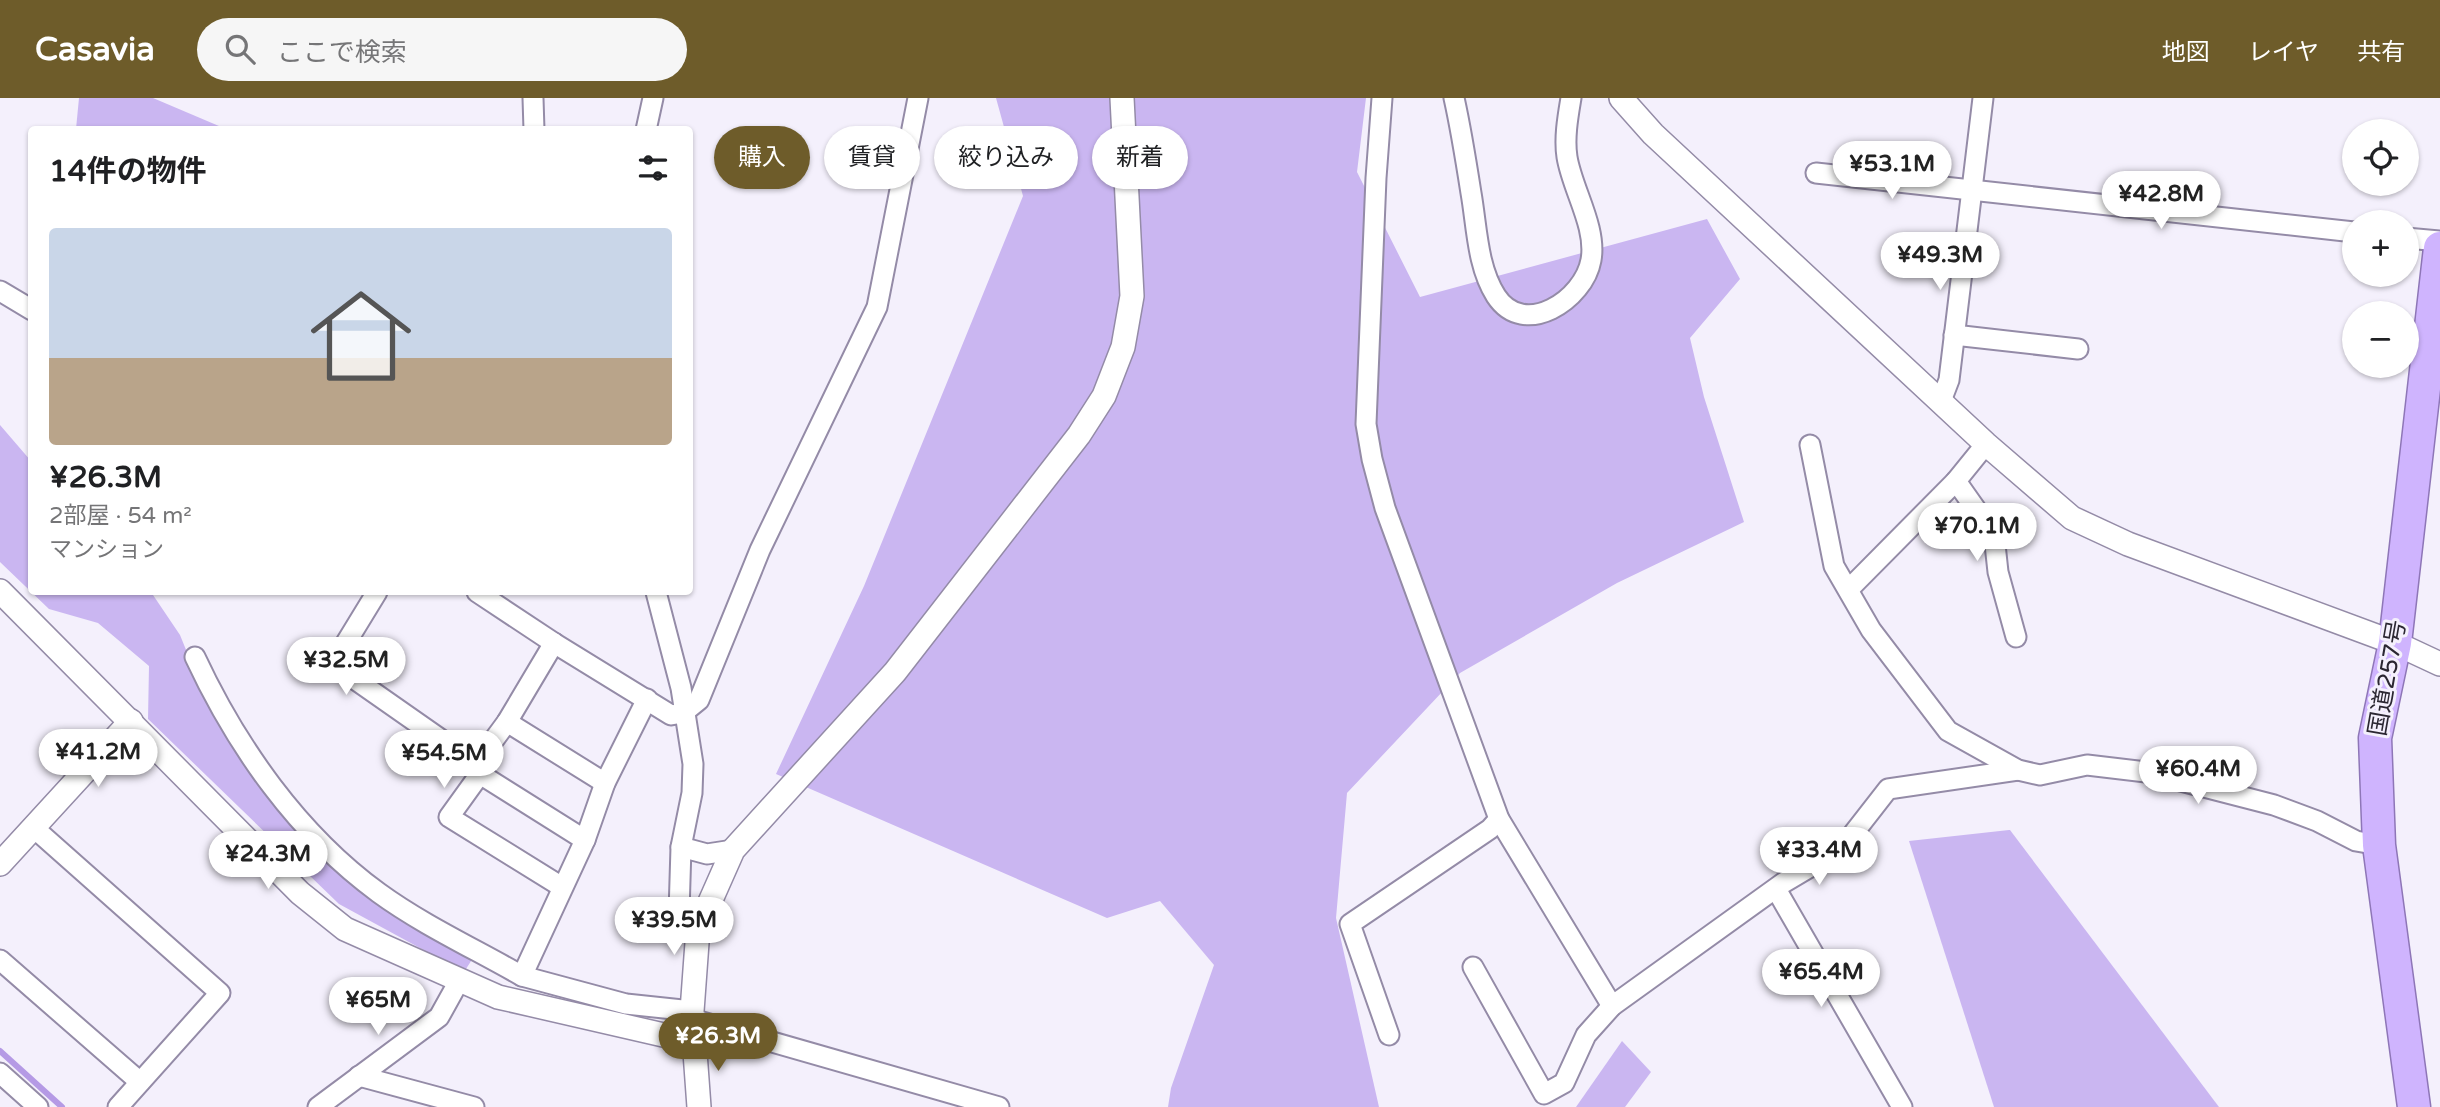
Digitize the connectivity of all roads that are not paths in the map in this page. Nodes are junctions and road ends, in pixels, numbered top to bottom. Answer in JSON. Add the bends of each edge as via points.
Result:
{"nodes":[{"id":1,"x":533,"y":98,"type":"edge"},
{"id":2,"x":653,"y":98,"type":"edge"},
{"id":3,"x":918,"y":98,"type":"edge"},
{"id":4,"x":1122,"y":98,"type":"edge"},
{"id":5,"x":1382,"y":98,"type":"edge"},
{"id":6,"x":1454,"y":98,"type":"edge"},
{"id":7,"x":1571,"y":98,"type":"edge"},
{"id":8,"x":1621,"y":98,"type":"edge"},
{"id":9,"x":1983,"y":98,"type":"edge"},
{"id":10,"x":534,"y":126,"type":"edge"},
{"id":11,"x":647,"y":126,"type":"edge"},
{"id":12,"x":1816,"y":173,"type":"dead end"},
{"id":13,"x":1973,"y":190,"type":"junction"},
{"id":14,"x":2342,"y":231,"type":"edge"},
{"id":15,"x":2419,"y":239,"type":"edge"},
{"id":16,"x":2440,"y":241,"type":"edge"},
{"id":17,"x":2440,"y":248,"type":"edge"},
{"id":18,"x":0,"y":290,"type":"edge"},
{"id":19,"x":28,"y":308,"type":"edge"},
{"id":20,"x":1954,"y":335,"type":"junction"},
{"id":21,"x":2078,"y":349,"type":"dead end"},
{"id":22,"x":1941,"y":401,"type":"junction"},
{"id":23,"x":1986,"y":444,"type":"junction"},
{"id":24,"x":1810,"y":445,"type":"dead end"},
{"id":25,"x":1956,"y":481,"type":"junction"},
{"id":26,"x":1849,"y":589,"type":"junction"},
{"id":27,"x":0,"y":591,"type":"edge"},
{"id":28,"x":375,"y":595,"type":"edge"},
{"id":29,"x":482,"y":595,"type":"edge"},
{"id":30,"x":657,"y":595,"type":"edge"},
{"id":31,"x":2016,"y":637,"type":"dead end"},
{"id":32,"x":554,"y":643,"type":"junction"},
{"id":33,"x":2395,"y":643,"type":"junction"},
{"id":34,"x":195,"y":657,"type":"dead end"},
{"id":35,"x":2440,"y":664,"type":"edge"},
{"id":36,"x":647,"y":699,"type":"junction"},
{"id":37,"x":683,"y":713,"type":"junction"},
{"id":38,"x":131,"y":722,"type":"junction"},
{"id":39,"x":507,"y":722,"type":"junction"},
{"id":40,"x":478,"y":769,"type":"junction"},
{"id":41,"x":2018,"y":770,"type":"junction"},
{"id":42,"x":605,"y":783,"type":"junction"},
{"id":43,"x":1499,"y":818,"type":"junction"},
{"id":44,"x":34,"y":828,"type":"junction"},
{"id":45,"x":585,"y":840,"type":"junction"},
{"id":46,"x":2379,"y":845,"type":"junction"},
{"id":47,"x":681,"y":847,"type":"junction"},
{"id":48,"x":733,"y":850,"type":"junction"},
{"id":49,"x":0,"y":864,"type":"edge"},
{"id":50,"x":562,"y":887,"type":"junction"},
{"id":51,"x":1776,"y":889,"type":"junction"},
{"id":52,"x":698,"y":929,"type":"junction"},
{"id":53,"x":0,"y":960,"type":"edge"},
{"id":54,"x":1473,"y":967,"type":"dead end"},
{"id":55,"x":522,"y":976,"type":"junction"},
{"id":56,"x":459,"y":981,"type":"junction"},
{"id":57,"x":1612,"y":1006,"type":"junction"},
{"id":58,"x":693,"y":1024,"type":"junction"},
{"id":59,"x":1389,"y":1035,"type":"dead end"},
{"id":60,"x":0,"y":1073,"type":"edge"},
{"id":61,"x":359,"y":1076,"type":"junction"},
{"id":62,"x":140,"y":1082,"type":"junction"},
{"id":63,"x":38,"y":1107,"type":"edge"},
{"id":64,"x":118,"y":1107,"type":"edge"},
{"id":65,"x":318,"y":1107,"type":"edge"},
{"id":66,"x":474,"y":1107,"type":"edge"},
{"id":67,"x":699,"y":1107,"type":"edge"},
{"id":68,"x":999,"y":1107,"type":"edge"},
{"id":69,"x":1902,"y":1107,"type":"edge"},
{"id":70,"x":2414,"y":1107,"type":"edge"}],
"edges":[{"from":1,"to":10,"type":"street"},
{"from":2,"to":11,"type":"street"},
{"from":3,"to":37,"type":"street","via":[[877,307],[760,550],[699,700]]},
{"from":4,"to":48,"type":"street","via":[[1132,296],[1122,347],[1104,396],[1079,435],[895,672]]},
{"from":5,"to":43,"type":"street","via":[[1367,397],[1372,459],[1385,508]]},
{"from":6,"to":7,"type":"street","via":[[1486,275],[1503,304],[1533,317],[1572,293],[1592,256],[1566,155]]},
{"from":8,"to":22,"type":"street","via":[[1653,134]]},
{"from":9,"to":13,"type":"street"},
{"from":12,"to":13,"type":"street"},
{"from":13,"to":14,"type":"street"},
{"from":13,"to":20,"type":"street"},
{"from":15,"to":16,"type":"street"},
{"from":17,"to":33,"type":"highway","name":"国道257号"},
{"from":18,"to":19,"type":"street"},
{"from":20,"to":21,"type":"street"},
{"from":20,"to":22,"type":"street","via":[[1949,380]]},
{"from":22,"to":23,"type":"street"},
{"from":23,"to":25,"type":"street"},
{"from":23,"to":33,"type":"street","via":[[2092,530]]},
{"from":24,"to":26,"type":"street","via":[[1834,566]]},
{"from":25,"to":26,"type":"street"},
{"from":25,"to":31,"type":"street","via":[[1994,535],[1998,572]]},
{"from":26,"to":41,"type":"street","via":[[1871,630],[1948,731]]},
{"from":27,"to":38,"type":"street"},
{"from":28,"to":40,"type":"street","via":[[333,664]]},
{"from":29,"to":32,"type":"street"},
{"from":30,"to":37,"type":"street"},
{"from":32,"to":36,"type":"street"},
{"from":32,"to":39,"type":"street"},
{"from":33,"to":35,"type":"street"},
{"from":33,"to":46,"type":"highway","name":"国道257号","via":[[2375,738]]},
{"from":34,"to":55,"type":"street","via":[[242,746],[318,838],[378,893]]},
{"from":36,"to":37,"type":"street","via":[[671,715]]},
{"from":36,"to":42,"type":"street"},
{"from":37,"to":47,"type":"street","via":[[693,764]]},
{"from":38,"to":44,"type":"street"},
{"from":38,"to":56,"type":"street","via":[[300,893],[345,929]]},
{"from":39,"to":40,"type":"street"},
{"from":39,"to":42,"type":"street"},
{"from":40,"to":45,"type":"street"},
{"from":40,"to":50,"type":"street","via":[[449,817]]},
{"from":41,"to":46,"type":"street","via":[[2040,775],[2087,765],[2146,772],[2274,805],[2356,841]]},
{"from":41,"to":51,"type":"street","via":[[1888,789],[1842,849]]},
{"from":42,"to":45,"type":"street"},
{"from":43,"to":57,"type":"street"},
{"from":43,"to":59,"type":"street","via":[[1490,829],[1350,924]]},
{"from":44,"to":49,"type":"street"},
{"from":44,"to":62,"type":"street","via":[[220,993]]},
{"from":45,"to":50,"type":"street"},
{"from":46,"to":70,"type":"highway","name":"国道257号"},
{"from":47,"to":48,"type":"street","via":[[708,855]]},
{"from":47,"to":52,"type":"street","via":[[679,913]]},
{"from":48,"to":52,"type":"street"},
{"from":50,"to":55,"type":"street"},
{"from":51,"to":57,"type":"street"},
{"from":51,"to":69,"type":"street"},
{"from":52,"to":58,"type":"street"},
{"from":53,"to":62,"type":"street"},
{"from":54,"to":57,"type":"street","via":[[1544,1094],[1564,1083],[1586,1035]]},
{"from":55,"to":58,"type":"street"},
{"from":56,"to":58,"type":"street","via":[[550,1012]]},
{"from":56,"to":61,"type":"street","via":[[439,1017]]},
{"from":58,"to":67,"type":"street"},
{"from":58,"to":68,"type":"street"},
{"from":60,"to":63,"type":"street"},
{"from":61,"to":65,"type":"street"},
{"from":61,"to":66,"type":"street"},
{"from":62,"to":64,"type":"street"}]}
